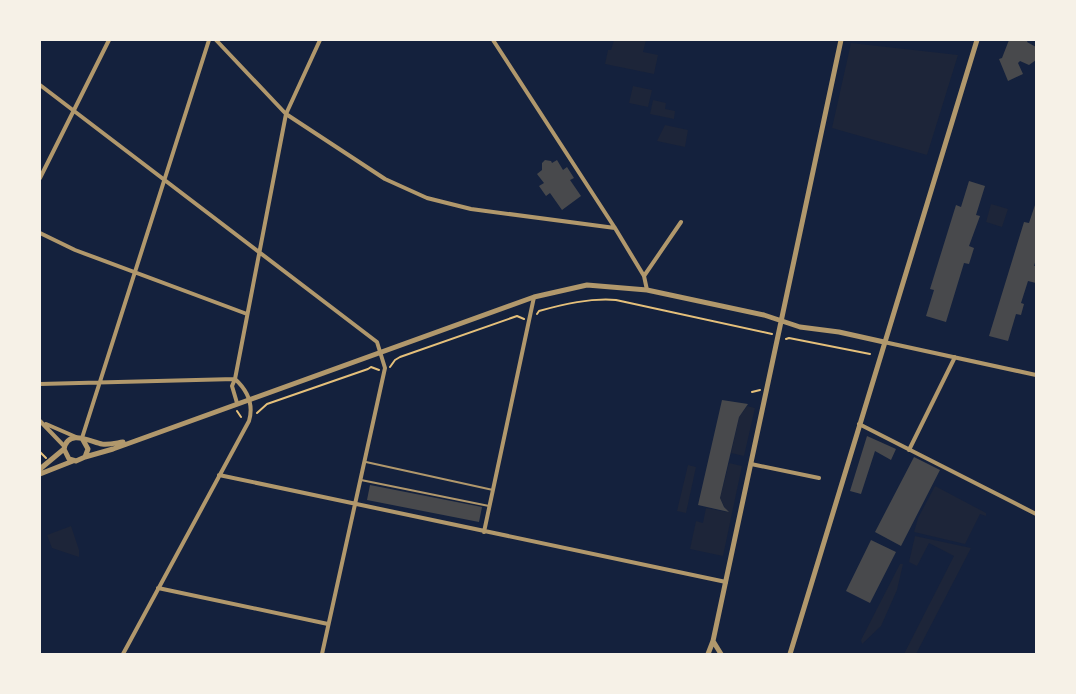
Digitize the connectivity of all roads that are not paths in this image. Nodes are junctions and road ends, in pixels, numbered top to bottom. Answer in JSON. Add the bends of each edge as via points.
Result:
{"nodes":[{"id":1,"x":109,"y":40,"type":"edge"},
{"id":2,"x":209,"y":40,"type":"edge"},
{"id":3,"x":216,"y":40,"type":"edge"},
{"id":4,"x":320,"y":40,"type":"edge"},
{"id":5,"x":493,"y":40,"type":"edge"},
{"id":6,"x":841,"y":40,"type":"edge"},
{"id":7,"x":977,"y":40,"type":"edge"},
{"id":8,"x":40,"y":85,"type":"edge"},
{"id":9,"x":73,"y":111,"type":"junction"},
{"id":10,"x":286,"y":114,"type":"junction"},
{"id":11,"x":40,"y":178,"type":"edge"},
{"id":12,"x":164,"y":180,"type":"junction"},
{"id":13,"x":681,"y":222,"type":"dead end"},
{"id":14,"x":615,"y":228,"type":"junction"},
{"id":15,"x":40,"y":233,"type":"edge"},
{"id":16,"x":259,"y":253,"type":"junction"},
{"id":17,"x":136,"y":272,"type":"junction"},
{"id":18,"x":644,"y":276,"type":"junction"},
{"id":19,"x":647,"y":290,"type":"junction"},
{"id":20,"x":534,"y":297,"type":"junction"},
{"id":21,"x":247,"y":314,"type":"junction"},
{"id":22,"x":781,"y":322,"type":"junction"},
{"id":23,"x":884,"y":342,"type":"junction"},
{"id":24,"x":380,"y":352,"type":"junction"},
{"id":25,"x":955,"y":357,"type":"junction"},
{"id":26,"x":1036,"y":375,"type":"edge"},
{"id":27,"x":235,"y":379,"type":"junction"},
{"id":28,"x":101,"y":382,"type":"junction"},
{"id":29,"x":40,"y":384,"type":"edge"},
{"id":30,"x":248,"y":399,"type":"junction"},
{"id":31,"x":237,"y":403,"type":"junction"},
{"id":32,"x":42,"y":422,"type":"edge"},
{"id":33,"x":859,"y":424,"type":"junction"},
{"id":34,"x":80,"y":438,"type":"junction"},
{"id":35,"x":129,"y":442,"type":"junction"},
{"id":36,"x":64,"y":448,"type":"junction"},
{"id":37,"x":909,"y":450,"type":"junction"},
{"id":38,"x":85,"y":457,"type":"junction"},
{"id":39,"x":73,"y":460,"type":"junction"},
{"id":40,"x":363,"y":462,"type":"junction"},
{"id":41,"x":751,"y":464,"type":"junction"},
{"id":42,"x":40,"y":469,"type":"edge"},
{"id":43,"x":40,"y":474,"type":"edge"},
{"id":44,"x":219,"y":475,"type":"junction"},
{"id":45,"x":818,"y":478,"type":"dead end"},
{"id":46,"x":359,"y":480,"type":"junction"},
{"id":47,"x":493,"y":490,"type":"junction"},
{"id":48,"x":354,"y":503,"type":"junction"},
{"id":49,"x":490,"y":506,"type":"junction"},
{"id":50,"x":1036,"y":514,"type":"edge"},
{"id":51,"x":484,"y":532,"type":"junction"},
{"id":52,"x":726,"y":582,"type":"junction"},
{"id":53,"x":158,"y":588,"type":"junction"},
{"id":54,"x":328,"y":624,"type":"junction"},
{"id":55,"x":713,"y":642,"type":"junction"},
{"id":56,"x":123,"y":654,"type":"edge"},
{"id":57,"x":322,"y":654,"type":"edge"},
{"id":58,"x":708,"y":654,"type":"edge"},
{"id":59,"x":721,"y":654,"type":"edge"},
{"id":60,"x":790,"y":654,"type":"edge"}],
"edges":[{"from":1,"to":9,"type":"street"},
{"from":2,"to":12,"type":"street"},
{"from":3,"to":10,"type":"street"},
{"from":4,"to":10,"type":"street"},
{"from":5,"to":14,"type":"street"},
{"from":6,"to":22,"type":"street"},
{"from":7,"to":23,"type":"street"},
{"from":8,"to":9,"type":"street"},
{"from":9,"to":11,"type":"street"},
{"from":9,"to":12,"type":"street"},
{"from":10,"to":14,"type":"street","via":[[385,179],[427,198],[471,209]]},
{"from":10,"to":16,"type":"street"},
{"from":12,"to":16,"type":"street"},
{"from":12,"to":17,"type":"street"},
{"from":13,"to":18,"type":"street"},
{"from":14,"to":18,"type":"street"},
{"from":15,"to":17,"type":"street","via":[[75,250]]},
{"from":16,"to":21,"type":"street"},
{"from":16,"to":24,"type":"street","via":[[377,342]]},
{"from":17,"to":21,"type":"street"},
{"from":17,"to":28,"type":"street"},
{"from":18,"to":19,"type":"street"},
{"from":19,"to":20,"type":"street","via":[[586,285]]},
{"from":19,"to":22,"type":"street","via":[[764,315]]},
{"from":20,"to":24,"type":"street"},
{"from":20,"to":47,"type":"street"},
{"from":21,"to":27,"type":"street"},
{"from":22,"to":23,"type":"street"},
{"from":22,"to":41,"type":"street"},
{"from":23,"to":25,"type":"street"},
{"from":23,"to":33,"type":"street"},
{"from":24,"to":30,"type":"street"},
{"from":24,"to":40,"type":"street","via":[[384,368]]},
{"from":25,"to":26,"type":"street"},
{"from":25,"to":37,"type":"street"},
{"from":27,"to":28,"type":"street"},
{"from":27,"to":30,"type":"street","via":[[246,389]]},
{"from":27,"to":31,"type":"street","via":[[232,386]]},
{"from":28,"to":29,"type":"street"},
{"from":28,"to":34,"type":"street"},
{"from":30,"to":31,"type":"street"},
{"from":30,"to":44,"type":"street","via":[[249,421]]},
{"from":31,"to":35,"type":"street"},
{"from":32,"to":34,"type":"street"},
{"from":32,"to":36,"type":"street"},
{"from":33,"to":37,"type":"street"},
{"from":33,"to":60,"type":"street"},
{"from":34,"to":35,"type":"street","via":[[105,444]]},
{"from":34,"to":36,"type":"street","via":[[70,439]]},
{"from":34,"to":38,"type":"street","via":[[88,449]]},
{"from":35,"to":38,"type":"street"},
{"from":36,"to":39,"type":"street","via":[[66,456]]},
{"from":36,"to":42,"type":"street"},
{"from":37,"to":50,"type":"street"},
{"from":38,"to":39,"type":"street"},
{"from":39,"to":43,"type":"street"},
{"from":40,"to":46,"type":"street"},
{"from":40,"to":47,"type":"lane"},
{"from":41,"to":45,"type":"street"},
{"from":41,"to":52,"type":"street"},
{"from":44,"to":48,"type":"street"},
{"from":44,"to":53,"type":"street"},
{"from":46,"to":48,"type":"street"},
{"from":46,"to":49,"type":"lane"},
{"from":47,"to":49,"type":"street"},
{"from":48,"to":51,"type":"street"},
{"from":48,"to":54,"type":"street"},
{"from":49,"to":51,"type":"street"},
{"from":51,"to":52,"type":"street"},
{"from":52,"to":55,"type":"street"},
{"from":53,"to":54,"type":"street"},
{"from":53,"to":56,"type":"street"},
{"from":54,"to":57,"type":"street"},
{"from":55,"to":58,"type":"street"},
{"from":55,"to":59,"type":"street"}]}
